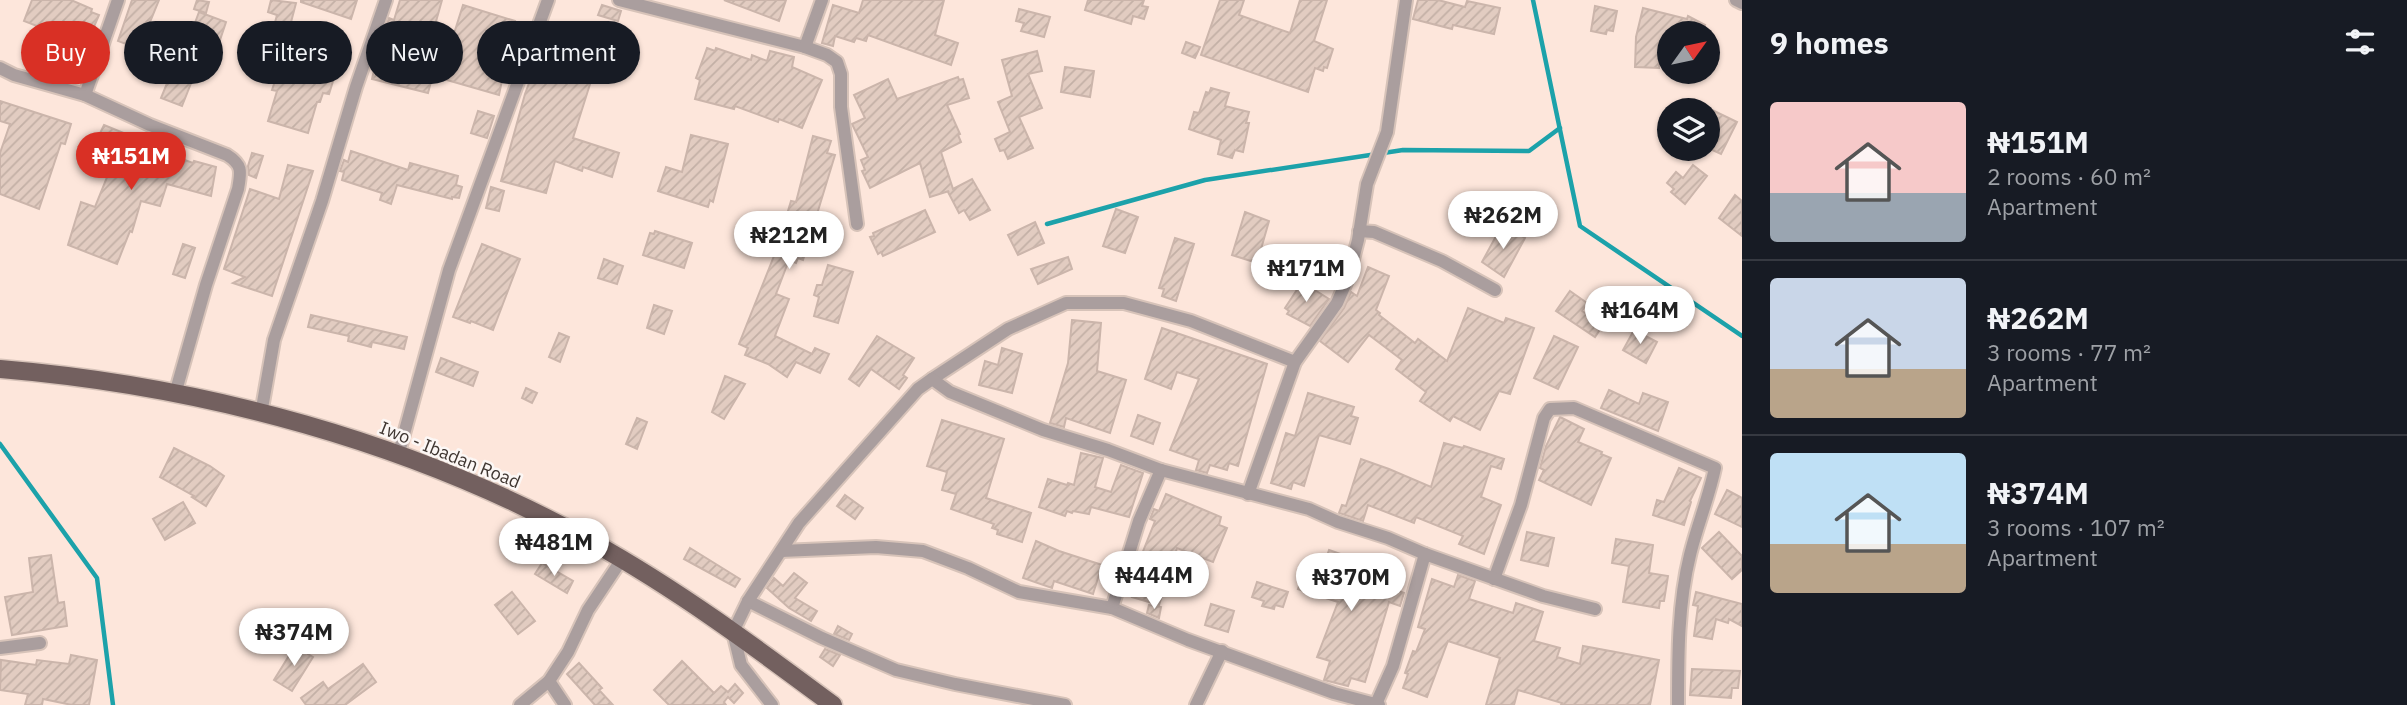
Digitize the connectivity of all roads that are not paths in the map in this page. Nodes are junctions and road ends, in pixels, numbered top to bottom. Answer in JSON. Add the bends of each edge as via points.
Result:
{"nodes":[{"id":1,"x":118,"y":0,"type":"edge"},
{"id":2,"x":386,"y":0,"type":"edge"},
{"id":3,"x":548,"y":0,"type":"edge"},
{"id":4,"x":619,"y":0,"type":"edge"},
{"id":5,"x":822,"y":0,"type":"edge"},
{"id":6,"x":1405,"y":0,"type":"edge"},
{"id":7,"x":1736,"y":0,"type":"edge"},
{"id":8,"x":1742,"y":3,"type":"edge"},
{"id":9,"x":805,"y":47,"type":"junction"},
{"id":10,"x":0,"y":68,"type":"edge"},
{"id":11,"x":85,"y":95,"type":"junction"},
{"id":12,"x":857,"y":224,"type":"dead end"},
{"id":13,"x":1359,"y":231,"type":"junction"},
{"id":14,"x":1495,"y":290,"type":"dead end"},
{"id":15,"x":1296,"y":362,"type":"junction"},
{"id":16,"x":0,"y":369,"type":"edge"},
{"id":17,"x":932,"y":379,"type":"junction"},
{"id":18,"x":175,"y":394,"type":"junction"},
{"id":19,"x":261,"y":414,"type":"junction"},
{"id":20,"x":398,"y":456,"type":"junction"},
{"id":21,"x":1161,"y":470,"type":"junction"},
{"id":22,"x":1248,"y":494,"type":"junction"},
{"id":23,"x":781,"y":551,"type":"junction"},
{"id":24,"x":1425,"y":555,"type":"junction"},
{"id":25,"x":622,"y":559,"type":"junction"},
{"id":26,"x":1494,"y":579,"type":"junction"},
{"id":27,"x":748,"y":601,"type":"junction"},
{"id":28,"x":1112,"y":608,"type":"junction"},
{"id":29,"x":1595,"y":609,"type":"dead end"},
{"id":30,"x":733,"y":632,"type":"junction"},
{"id":31,"x":40,"y":643,"type":"dead end"},
{"id":32,"x":0,"y":648,"type":"edge"},
{"id":33,"x":1222,"y":651,"type":"junction"},
{"id":34,"x":549,"y":681,"type":"junction"},
{"id":35,"x":1334,"y":693,"type":"junction"},
{"id":36,"x":1378,"y":704,"type":"edge"},
{"id":37,"x":520,"y":705,"type":"edge"},
{"id":38,"x":565,"y":705,"type":"edge"},
{"id":39,"x":772,"y":705,"type":"edge"},
{"id":40,"x":833,"y":705,"type":"edge"},
{"id":41,"x":1065,"y":705,"type":"edge"},
{"id":42,"x":1196,"y":705,"type":"edge"},
{"id":43,"x":1325,"y":705,"type":"edge"},
{"id":44,"x":1678,"y":705,"type":"edge"}],
"edges":[{"from":1,"to":11,"type":"street"},
{"from":2,"to":19,"type":"street","via":[[274,340]]},
{"from":3,"to":20,"type":"street","via":[[449,270]]},
{"from":4,"to":9,"type":"street"},
{"from":5,"to":9,"type":"street"},
{"from":6,"to":13,"type":"street","via":[[1387,132],[1367,184]]},
{"from":7,"to":8,"type":"street"},
{"from":9,"to":12,"type":"street","via":[[837,62],[841,74],[841,107]]},
{"from":10,"to":11,"type":"street"},
{"from":11,"to":18,"type":"street","via":[[227,155],[237,161],[241,173]]},
{"from":13,"to":14,"type":"street","via":[[1374,232],[1442,261]]},
{"from":13,"to":15,"type":"street","via":[[1337,303]]},
{"from":15,"to":17,"type":"street","via":[[1191,321],[1124,303],[1066,303],[1008,329]]},
{"from":15,"to":22,"type":"street"},
{"from":16,"to":18,"type":"main road","name":"Iwo - Ibadan Road"},
{"from":17,"to":21,"type":"street","via":[[950,392],[1043,430]]},
{"from":17,"to":23,"type":"street","via":[[799,523]]},
{"from":18,"to":19,"type":"main road","name":"Iwo - Ibadan Road"},
{"from":19,"to":20,"type":"main road","name":"Iwo - Ibadan Road"},
{"from":20,"to":25,"type":"main road","name":"Iwo - Ibadan Road","via":[[501,497]]},
{"from":21,"to":22,"type":"street"},
{"from":21,"to":28,"type":"street","via":[[1139,521]]},
{"from":22,"to":24,"type":"street","via":[[1309,509]]},
{"from":23,"to":27,"type":"street"},
{"from":23,"to":28,"type":"street","via":[[876,547],[923,551],[1019,592]]},
{"from":24,"to":26,"type":"street"},
{"from":24,"to":36,"type":"street"},
{"from":25,"to":30,"type":"main road","name":"Iwo - Ibadan Road"},
{"from":25,"to":34,"type":"street"},
{"from":26,"to":29,"type":"street"},
{"from":26,"to":44,"type":"street","via":[[1550,410],[1574,408],[1715,468],[1689,555],[1682,602]]},
{"from":27,"to":30,"type":"street"},
{"from":27,"to":41,"type":"street","via":[[897,670]]},
{"from":28,"to":33,"type":"street"},
{"from":30,"to":39,"type":"street","via":[[741,665]]},
{"from":30,"to":40,"type":"main road","name":"Iwo - Ibadan Road"},
{"from":31,"to":32,"type":"street"},
{"from":33,"to":35,"type":"street"},
{"from":33,"to":42,"type":"street"},
{"from":34,"to":37,"type":"street"},
{"from":34,"to":38,"type":"street"},
{"from":35,"to":36,"type":"street"},
{"from":35,"to":43,"type":"street"}]}
